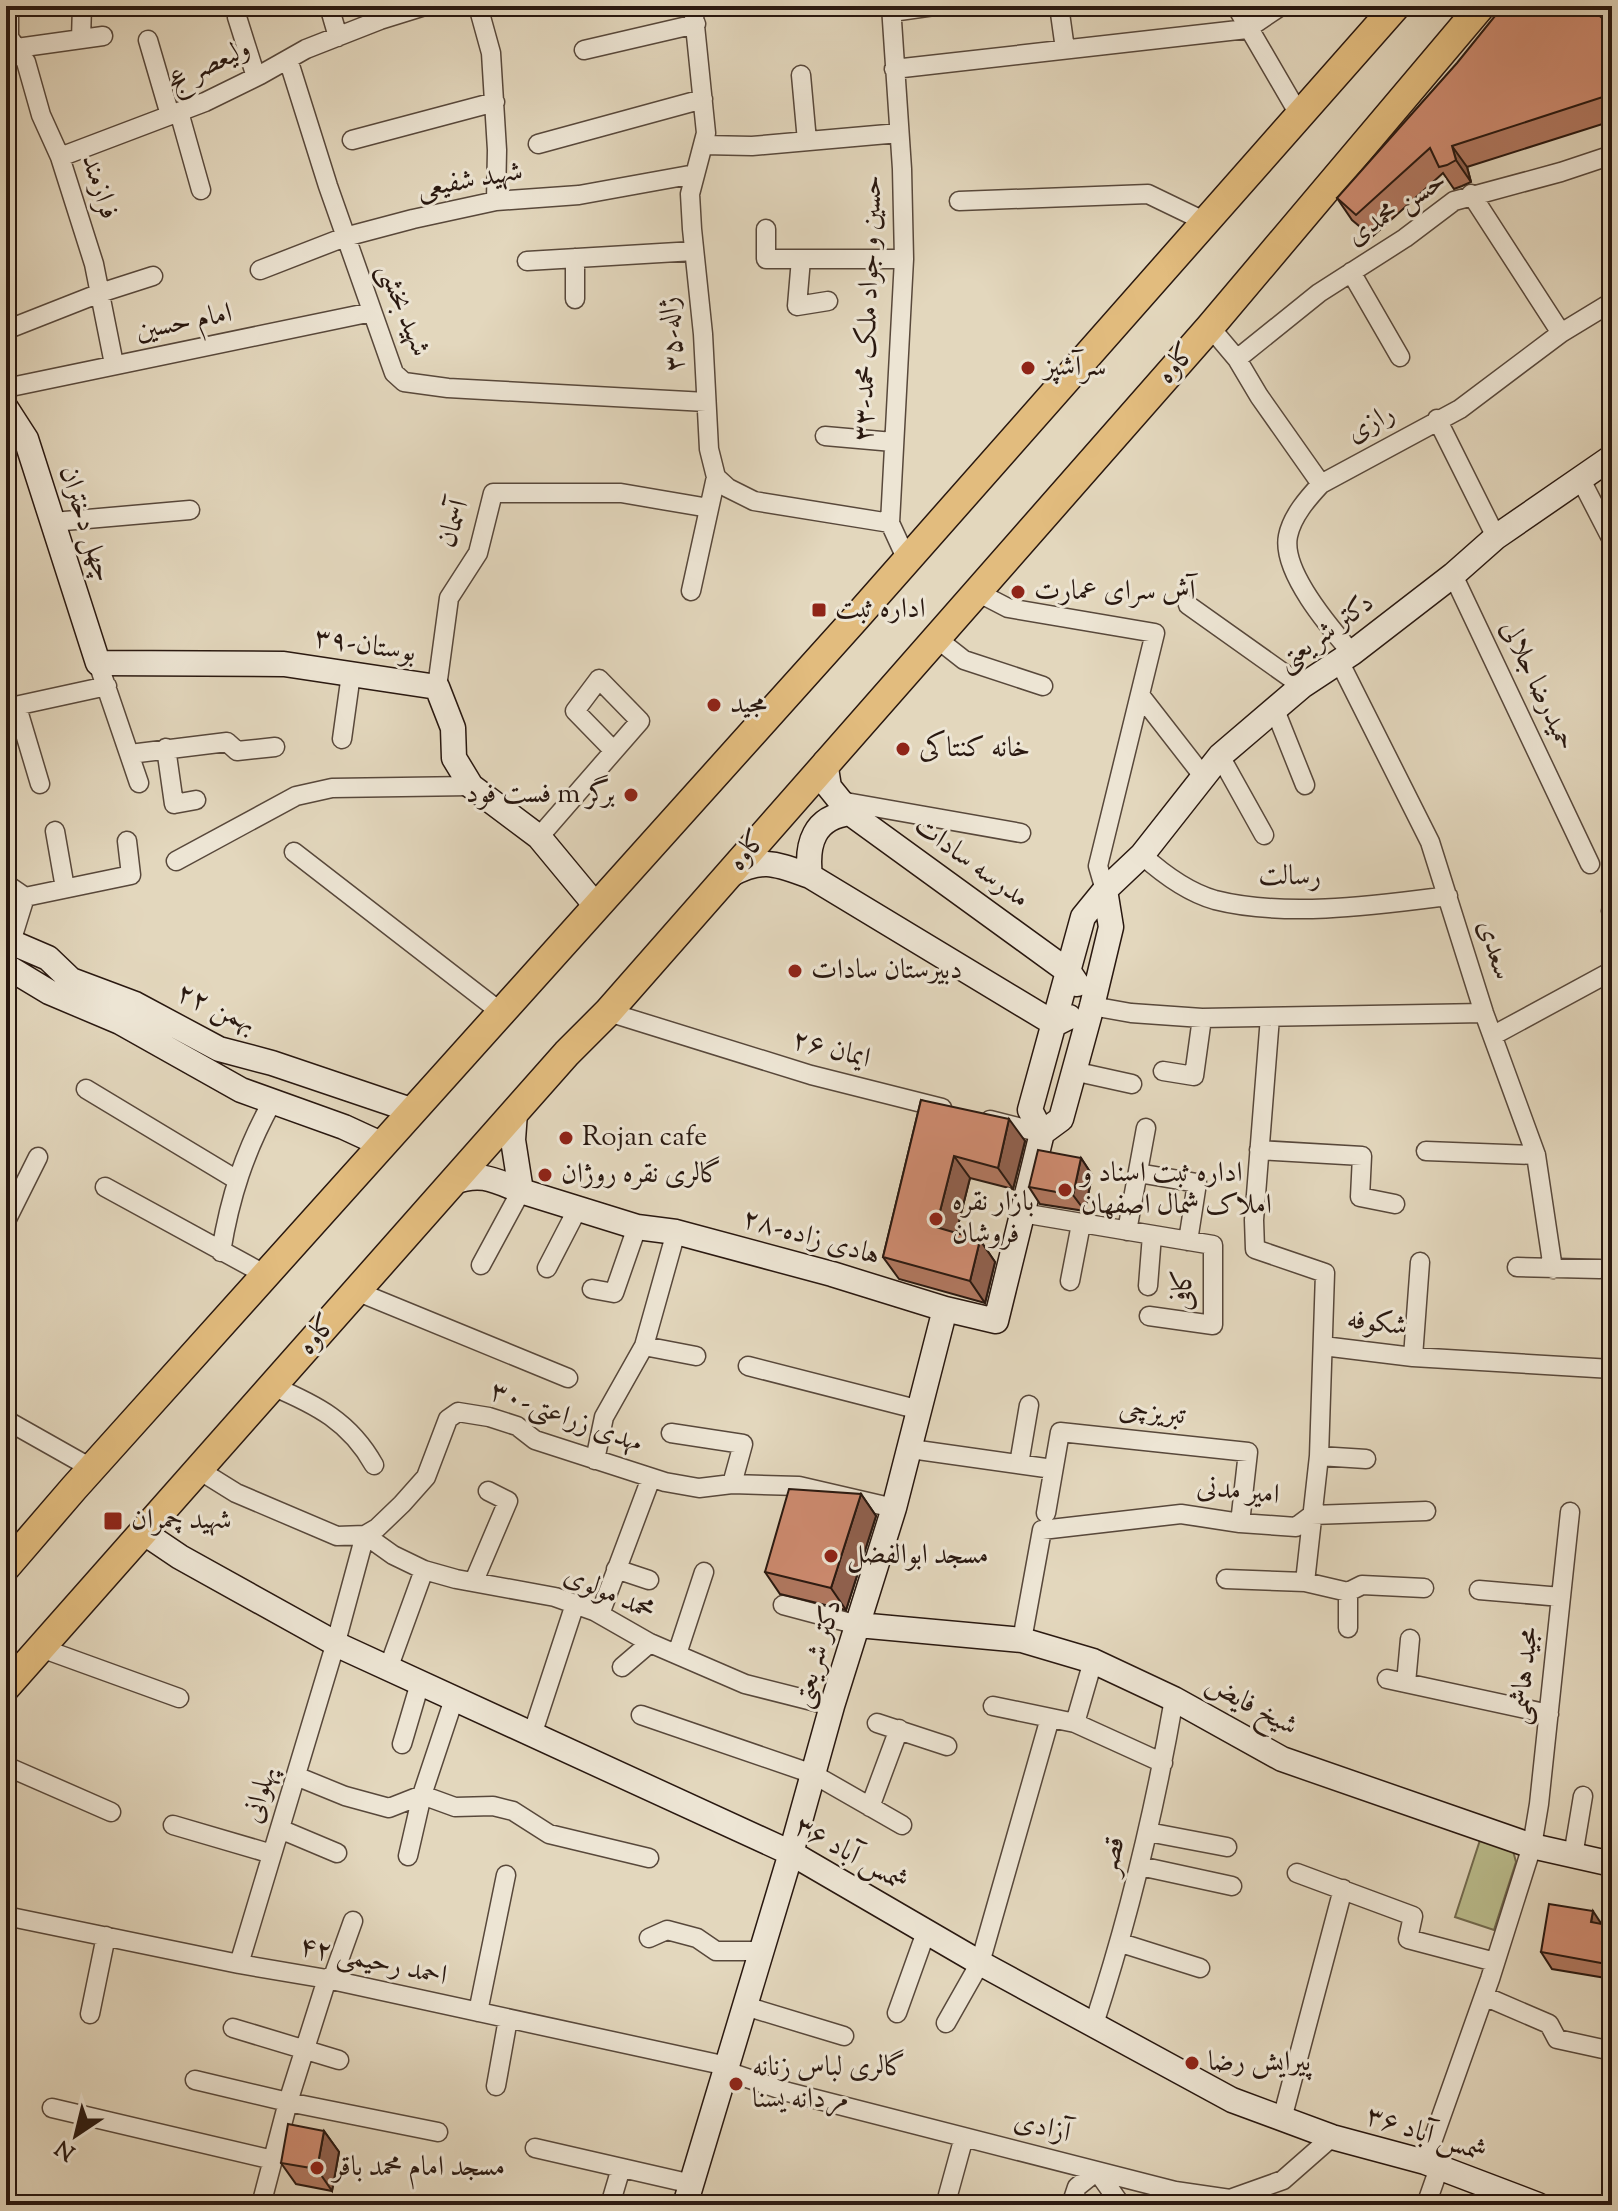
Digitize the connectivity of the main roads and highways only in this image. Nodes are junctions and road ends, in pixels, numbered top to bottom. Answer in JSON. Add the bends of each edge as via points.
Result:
{"nodes":[{"id":1,"x":1396,"y":6,"type":"edge"},
{"id":2,"x":1481,"y":6,"type":"edge"},
{"id":3,"x":6,"y":1567,"type":"edge"},
{"id":4,"x":6,"y":1687,"type":"edge"}],
"edges":[{"from":1,"to":3,"type":"main road"},
{"from":2,"to":4,"type":"main road","name":"کاوه","via":[[1210,327]]}]}
